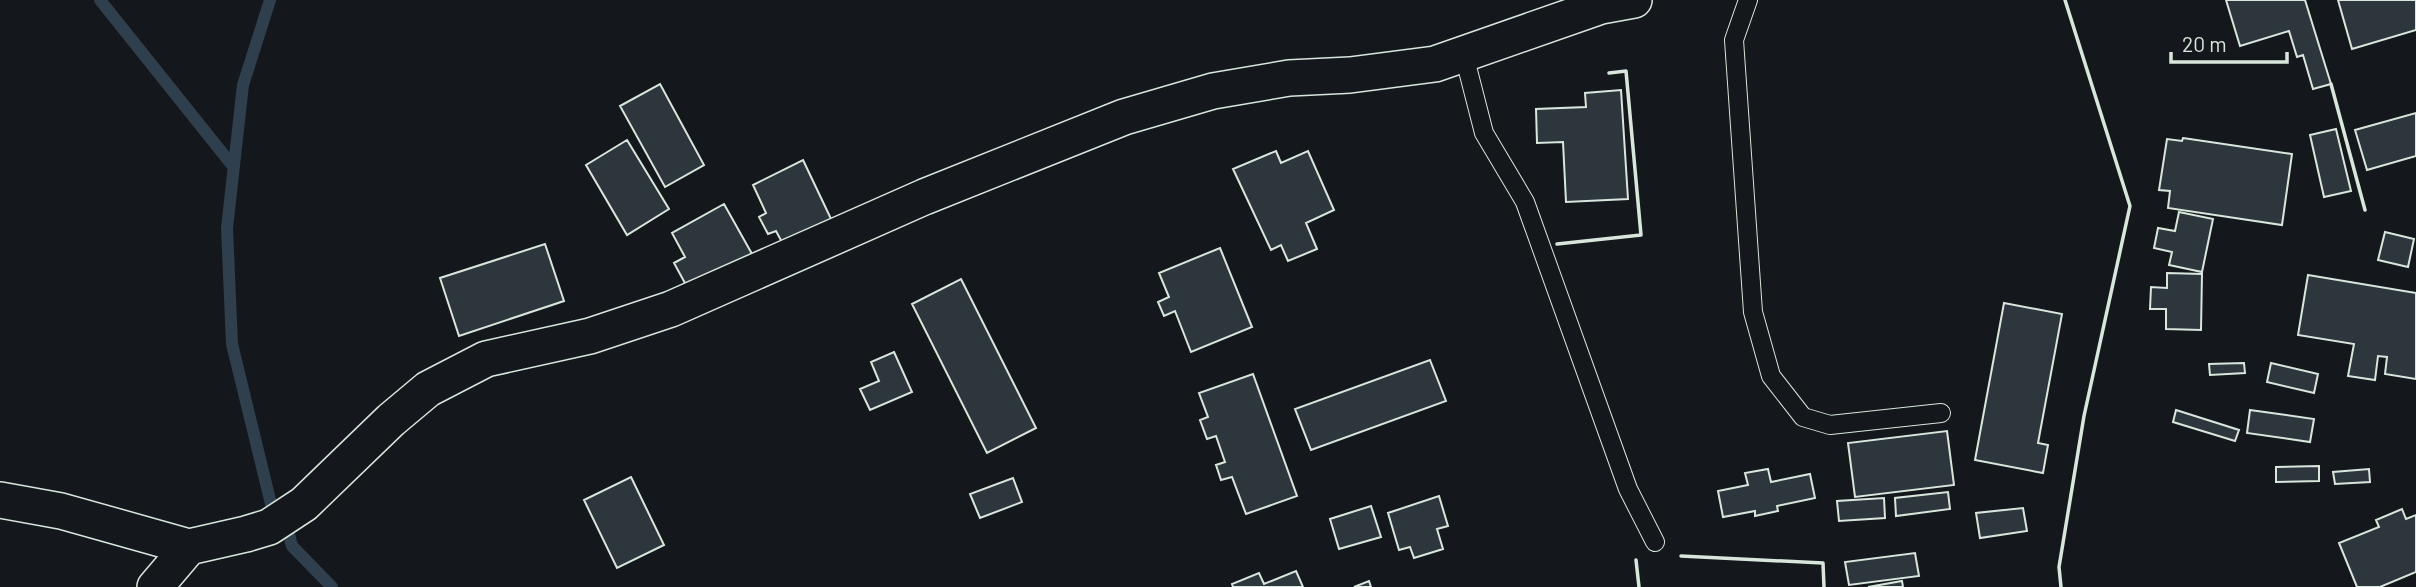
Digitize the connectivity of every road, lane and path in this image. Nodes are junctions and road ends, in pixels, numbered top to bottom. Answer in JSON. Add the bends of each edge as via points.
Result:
{"nodes":[{"id":1,"x":1634,"y":0,"type":"edge"},
{"id":2,"x":1748,"y":0,"type":"edge"},
{"id":3,"x":1464,"y":55,"type":"junction"},
{"id":4,"x":1941,"y":413,"type":"dead end"},
{"id":5,"x":0,"y":500,"type":"edge"},
{"id":6,"x":1655,"y":542,"type":"dead end"},
{"id":7,"x":189,"y":547,"type":"junction"},
{"id":8,"x":155,"y":587,"type":"edge"}],
"edges":[{"from":1,"to":3,"type":"street","via":[[1601,6]]},
{"from":2,"to":4,"type":"lane","via":[[1734,40],[1752,312],[1770,376],[1803,417],[1830,425]]},
{"from":3,"to":6,"type":"lane","via":[[1484,133],[1525,202],[1628,489]]},
{"from":3,"to":7,"type":"street","via":[[1396,70],[1289,78],[1213,91],[1146,110],[924,197],[671,309],[590,335],[486,359],[405,406],[285,518],[246,534]]},
{"from":5,"to":7,"type":"street","via":[[61,511]]},
{"from":7,"to":8,"type":"street"}]}
